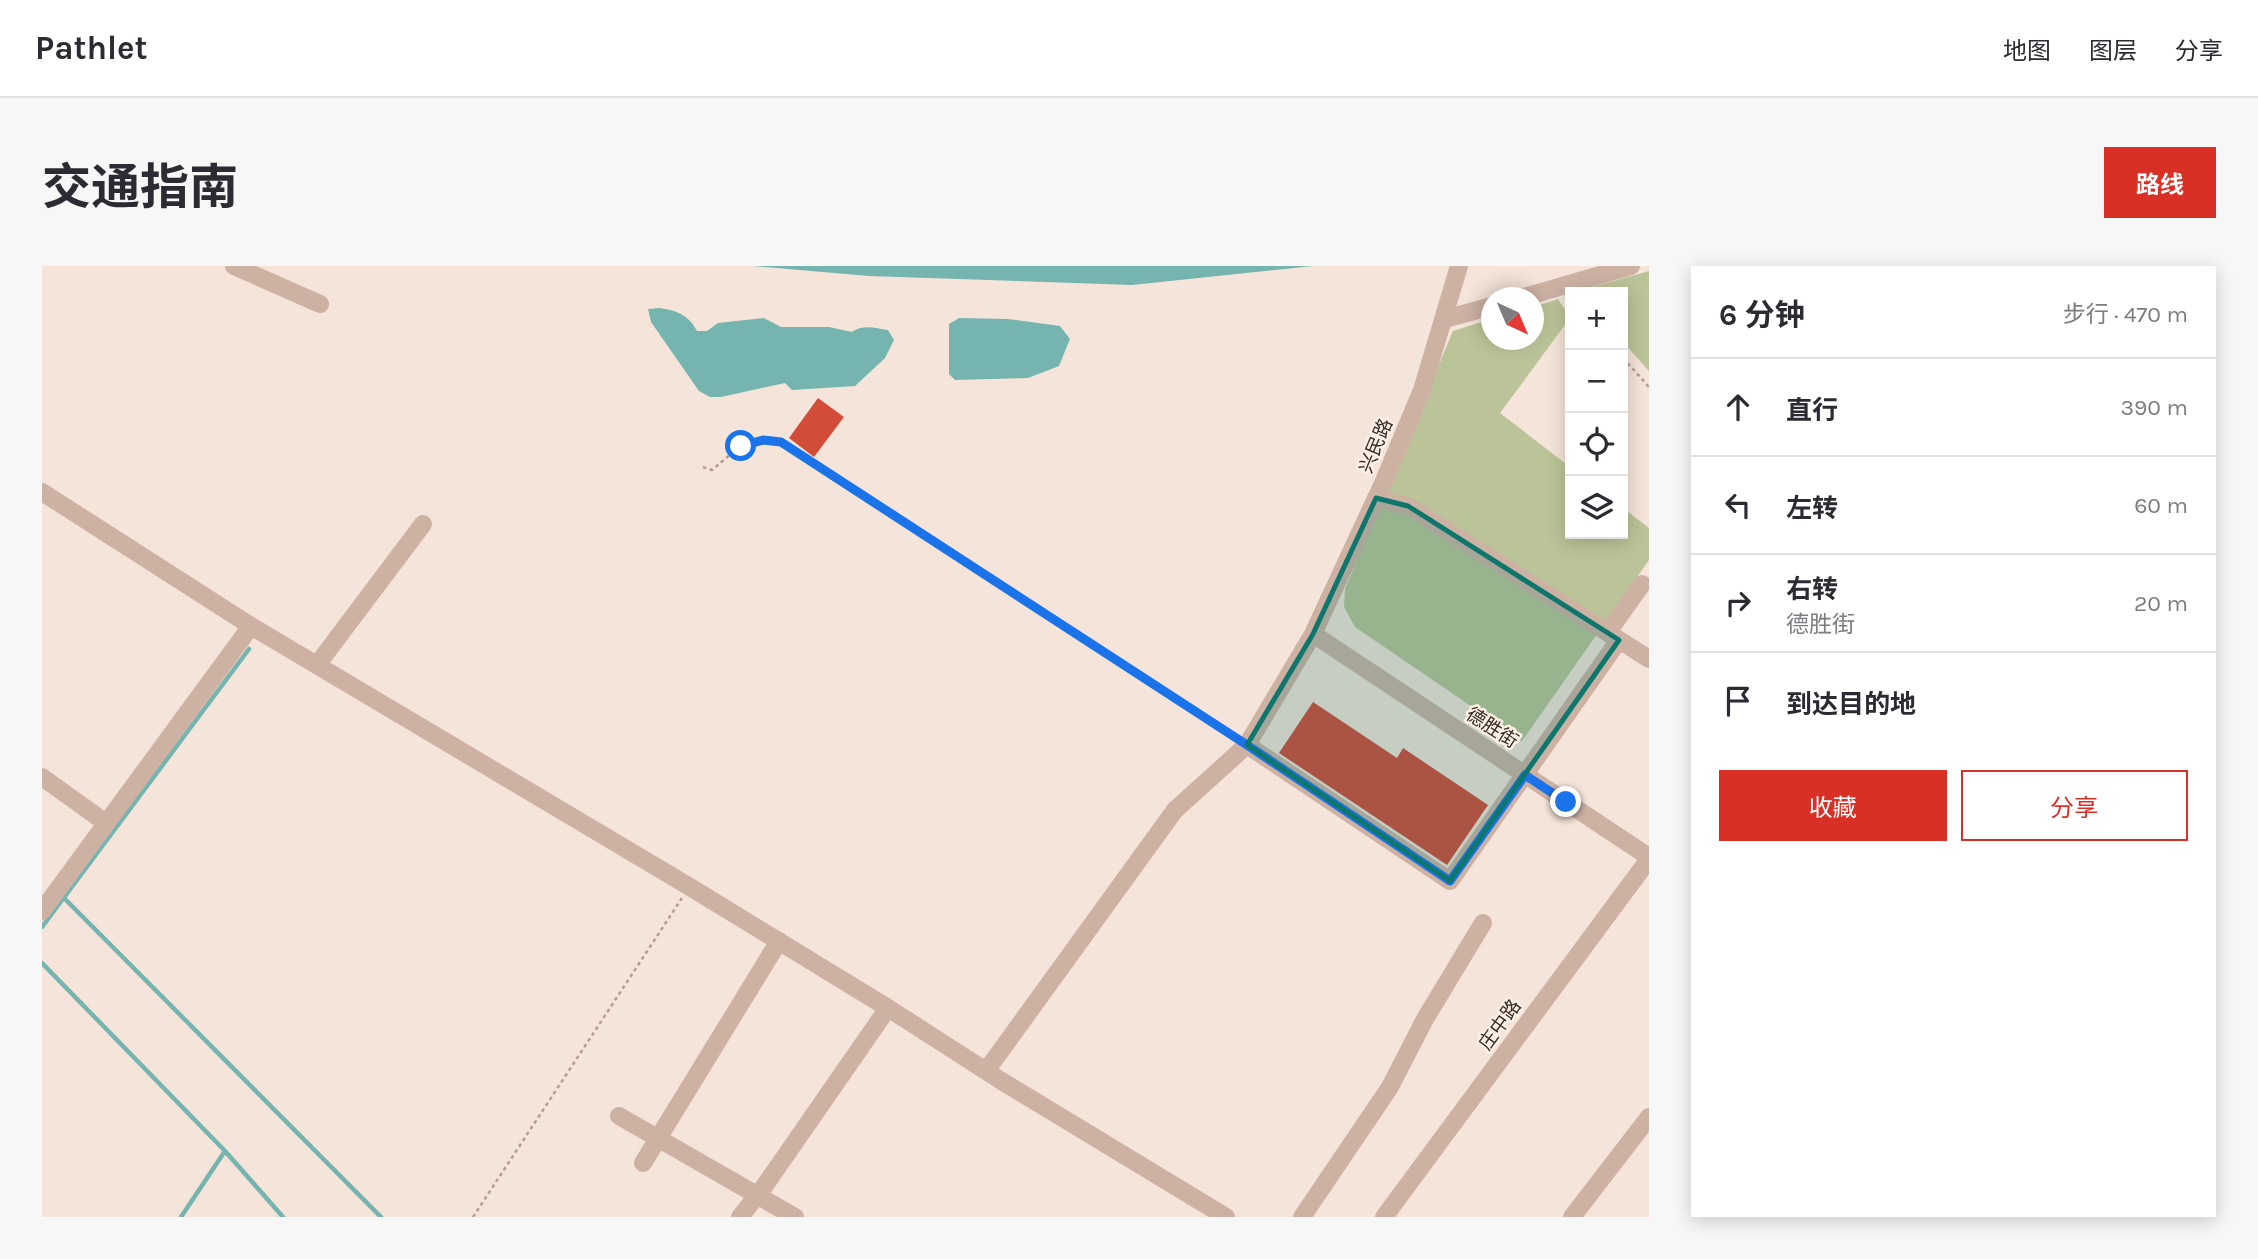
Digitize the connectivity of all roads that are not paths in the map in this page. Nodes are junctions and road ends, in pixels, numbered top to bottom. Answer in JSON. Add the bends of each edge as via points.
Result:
{"nodes":[{"id":1,"x":234,"y":266,"type":"edge"},
{"id":2,"x":1459,"y":266,"type":"edge"},
{"id":3,"x":1631,"y":266,"type":"edge"},
{"id":4,"x":1544,"y":291,"type":"edge"},
{"id":5,"x":320,"y":304,"type":"dead end"},
{"id":6,"x":1481,"y":309,"type":"edge"},
{"id":7,"x":1445,"y":319,"type":"junction"},
{"id":8,"x":42,"y":492,"type":"edge"},
{"id":9,"x":1376,"y":498,"type":"junction"},
{"id":10,"x":423,"y":524,"type":"dead end"},
{"id":11,"x":1642,"y":584,"type":"dead end"},
{"id":12,"x":251,"y":626,"type":"junction"},
{"id":13,"x":1313,"y":634,"type":"junction"},
{"id":14,"x":1613,"y":636,"type":"junction"},
{"id":15,"x":1649,"y":659,"type":"edge"},
{"id":16,"x":317,"y":665,"type":"junction"},
{"id":17,"x":1247,"y":745,"type":"junction"},
{"id":18,"x":1525,"y":775,"type":"junction"},
{"id":19,"x":42,"y":777,"type":"edge"},
{"id":20,"x":106,"y":824,"type":"junction"},
{"id":21,"x":1649,"y":858,"type":"edge"},
{"id":22,"x":42,"y":911,"type":"edge"},
{"id":23,"x":1483,"y":923,"type":"dead end"},
{"id":24,"x":779,"y":941,"type":"junction"},
{"id":25,"x":888,"y":1009,"type":"junction"},
{"id":26,"x":986,"y":1071,"type":"junction"},
{"id":27,"x":619,"y":1116,"type":"dead end"},
{"id":28,"x":1649,"y":1117,"type":"edge"},
{"id":29,"x":660,"y":1139,"type":"junction"},
{"id":30,"x":643,"y":1163,"type":"dead end"},
{"id":31,"x":758,"y":1195,"type":"junction"},
{"id":32,"x":1199,"y":1210,"type":"edge"},
{"id":33,"x":740,"y":1217,"type":"edge"},
{"id":34,"x":795,"y":1217,"type":"edge"},
{"id":35,"x":1227,"y":1217,"type":"edge"},
{"id":36,"x":1302,"y":1217,"type":"edge"},
{"id":37,"x":1384,"y":1217,"type":"edge"},
{"id":38,"x":1572,"y":1217,"type":"edge"}],
"edges":[{"from":1,"to":5,"type":"street"},
{"from":2,"to":7,"type":"street","name":"兴民路"},
{"from":3,"to":4,"type":"street"},
{"from":6,"to":7,"type":"street"},
{"from":7,"to":9,"type":"street","name":"兴民路","via":[[1422,390]]},
{"from":8,"to":12,"type":"street"},
{"from":9,"to":13,"type":"street","name":"兴民路"},
{"from":9,"to":14,"type":"street","via":[[1408,506]]},
{"from":10,"to":16,"type":"street"},
{"from":11,"to":14,"type":"street"},
{"from":12,"to":16,"type":"street"},
{"from":12,"to":20,"type":"street"},
{"from":13,"to":17,"type":"street","name":"兴民路"},
{"from":13,"to":18,"type":"street","name":"德胜街"},
{"from":14,"to":15,"type":"street"},
{"from":14,"to":18,"type":"street"},
{"from":16,"to":24,"type":"street"},
{"from":17,"to":18,"type":"street","via":[[1450,881]]},
{"from":17,"to":26,"type":"street","name":"兴民路","via":[[1175,810]]},
{"from":18,"to":21,"type":"street","name":"德胜街"},
{"from":19,"to":20,"type":"street"},
{"from":20,"to":22,"type":"street"},
{"from":21,"to":37,"type":"street","name":"庄中路"},
{"from":23,"to":36,"type":"street","via":[[1390,1087]]},
{"from":24,"to":25,"type":"street"},
{"from":24,"to":29,"type":"street"},
{"from":25,"to":26,"type":"street"},
{"from":25,"to":31,"type":"street"},
{"from":26,"to":32,"type":"street"},
{"from":27,"to":29,"type":"street"},
{"from":28,"to":38,"type":"street"},
{"from":29,"to":30,"type":"street"},
{"from":29,"to":31,"type":"street"},
{"from":31,"to":33,"type":"street"},
{"from":31,"to":34,"type":"street"},
{"from":32,"to":35,"type":"street"}]}
